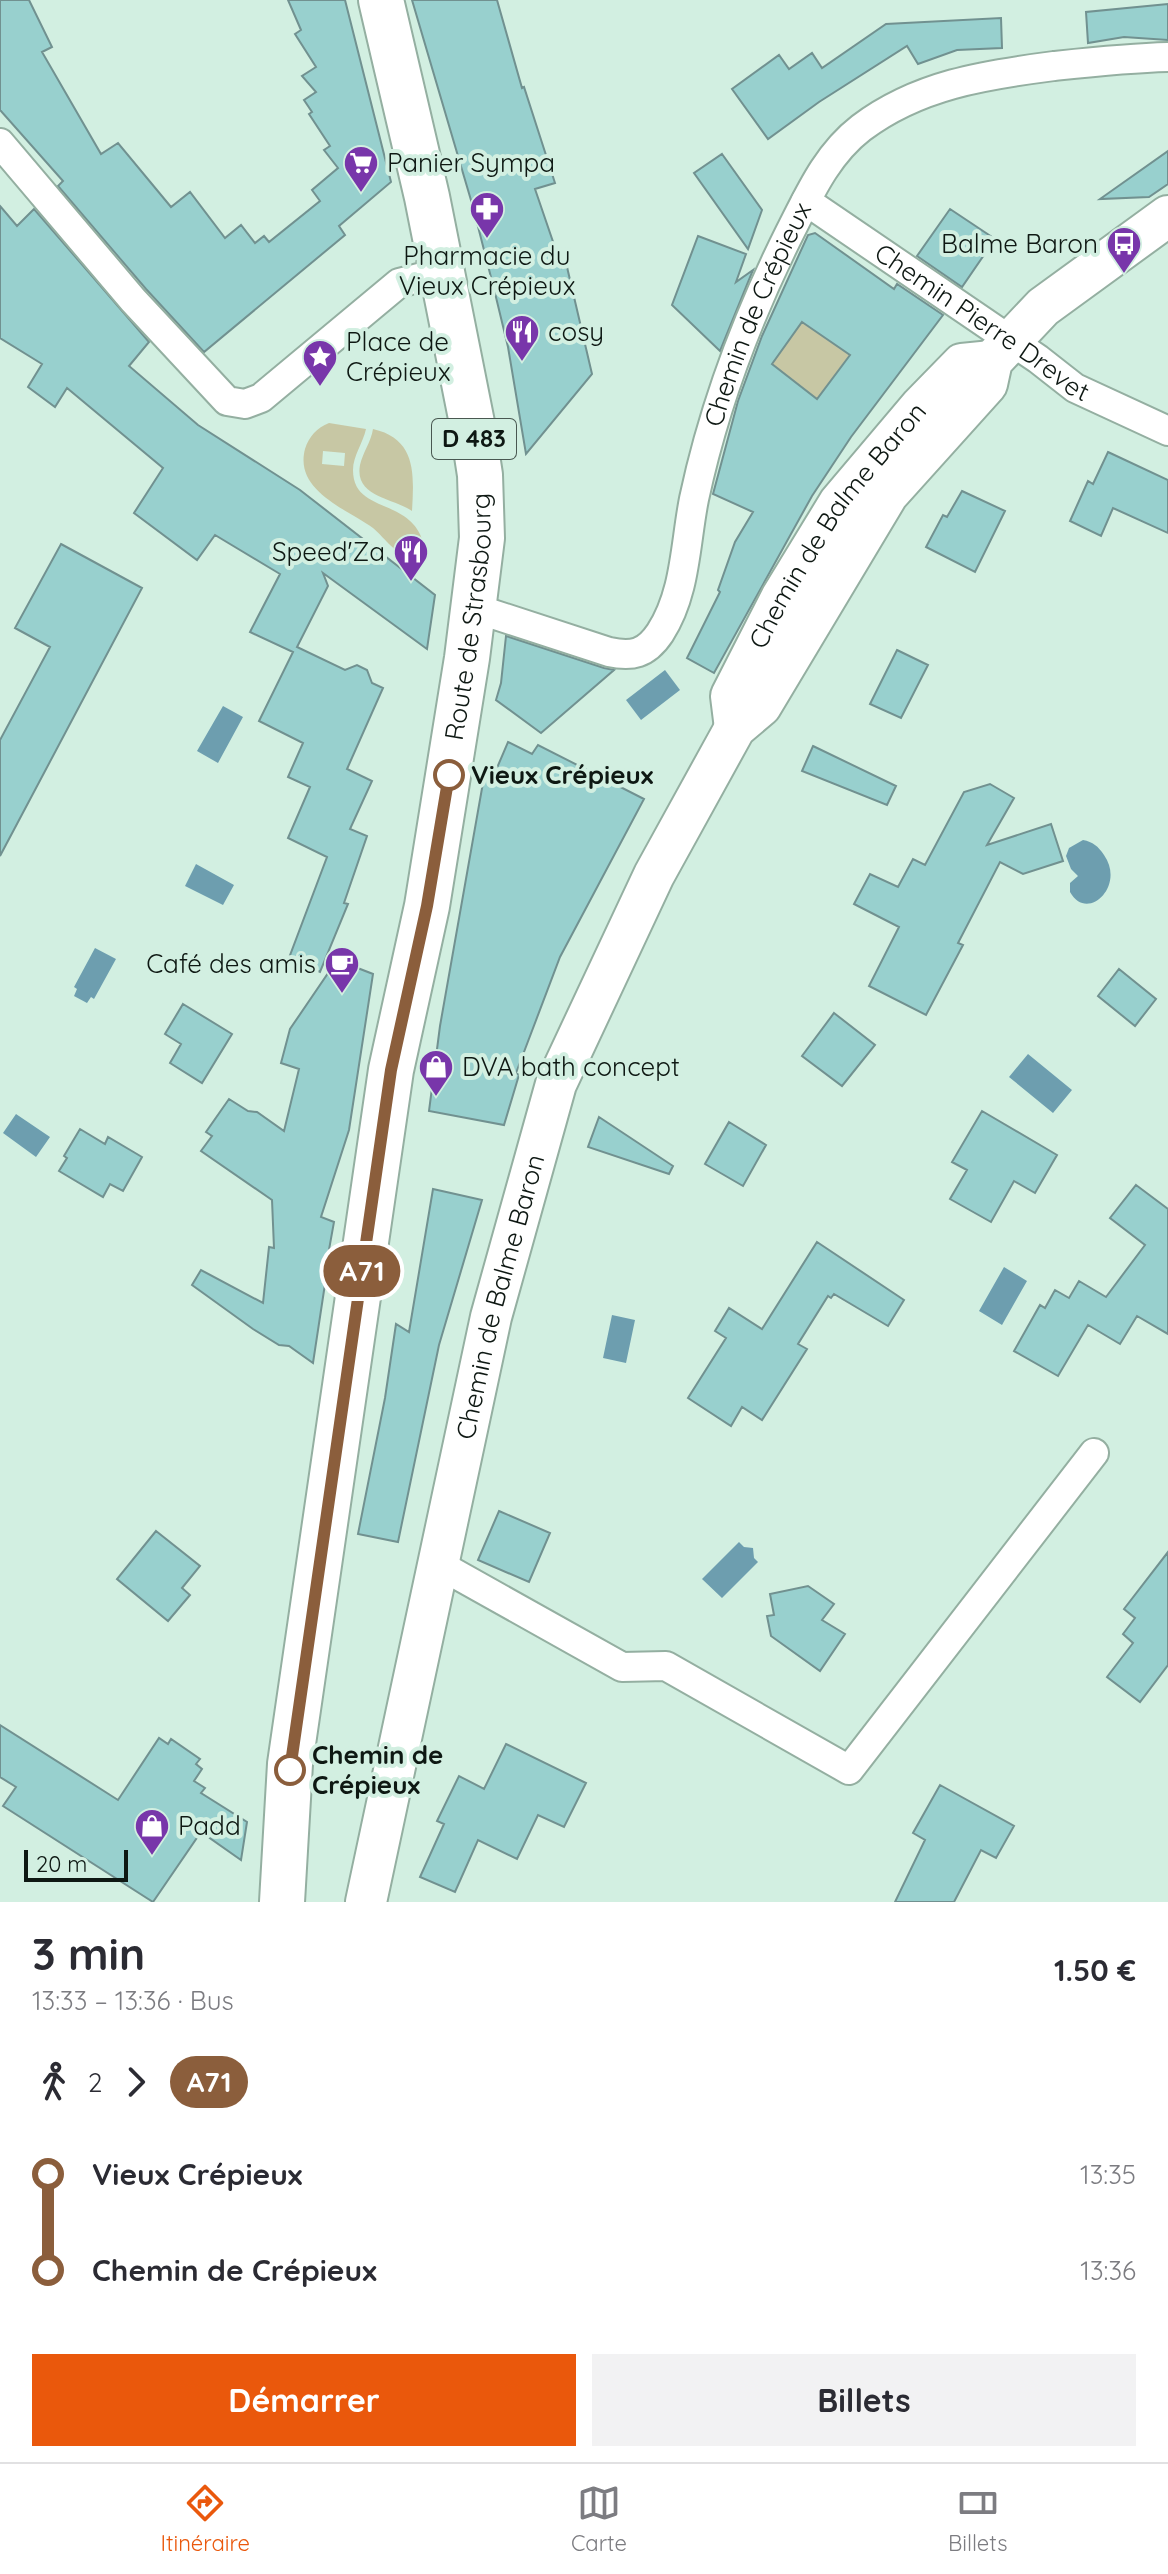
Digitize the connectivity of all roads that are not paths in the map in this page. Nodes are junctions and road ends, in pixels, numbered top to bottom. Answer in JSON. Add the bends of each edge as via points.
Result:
{"nodes":[{"id":1,"x":381,"y":0,"type":"edge"},
{"id":2,"x":1168,"y":57,"type":"edge"},
{"id":3,"x":0,"y":143,"type":"edge"},
{"id":4,"x":806,"y":201,"type":"junction"},
{"id":5,"x":1168,"y":216,"type":"edge"},
{"id":6,"x":442,"y":272,"type":"junction"},
{"id":7,"x":1002,"y":351,"type":"junction"},
{"id":8,"x":1168,"y":431,"type":"edge"},
{"id":9,"x":474,"y":608,"type":"junction"},
{"id":10,"x":1094,"y":1453,"type":"dead end"},
{"id":11,"x":438,"y":1564,"type":"junction"},
{"id":12,"x":282,"y":1902,"type":"edge"},
{"id":13,"x":366,"y":1902,"type":"edge"}],
"edges":[{"from":1,"to":6,"type":"main road","name":"Route de Strasbourg","number":"D 483"},
{"from":2,"to":4,"type":"street","name":"Chemin de Crépieux","via":[[995,73],[939,86],[894,106],[859,130],[830,158]]},
{"from":3,"to":6,"type":"street","via":[[227,401],[245,404],[261,398],[399,283]]},
{"from":4,"to":7,"type":"street","name":"Chemin Pierre Drevet"},
{"from":4,"to":9,"type":"street","name":"Chemin de Crépieux","via":[[754,305],[720,395],[694,500],[683,573],[659,635],[628,657]]},
{"from":5,"to":7,"type":"street","name":"Chemin de Balme Baron","via":[[1043,307]]},
{"from":6,"to":9,"type":"main road","name":"Route de Strasbourg","number":"D 483","via":[[480,475],[482,538]]},
{"from":7,"to":8,"type":"street","name":"Chemin Pierre Drevet"},
{"from":7,"to":11,"type":"street","name":"Chemin de Balme Baron","via":[[987,384],[888,494],[761,706],[735,728],[654,875],[556,1084],[491,1317]]},
{"from":9,"to":12,"type":"main road","name":"Route de Strasbourg","number":"D 483","via":[[430,891],[391,1070],[290,1764]]},
{"from":10,"to":11,"type":"street","via":[[849,1770],[666,1666],[622,1667]]},
{"from":11,"to":13,"type":"street","name":"Chemin de Balme Baron"}]}
